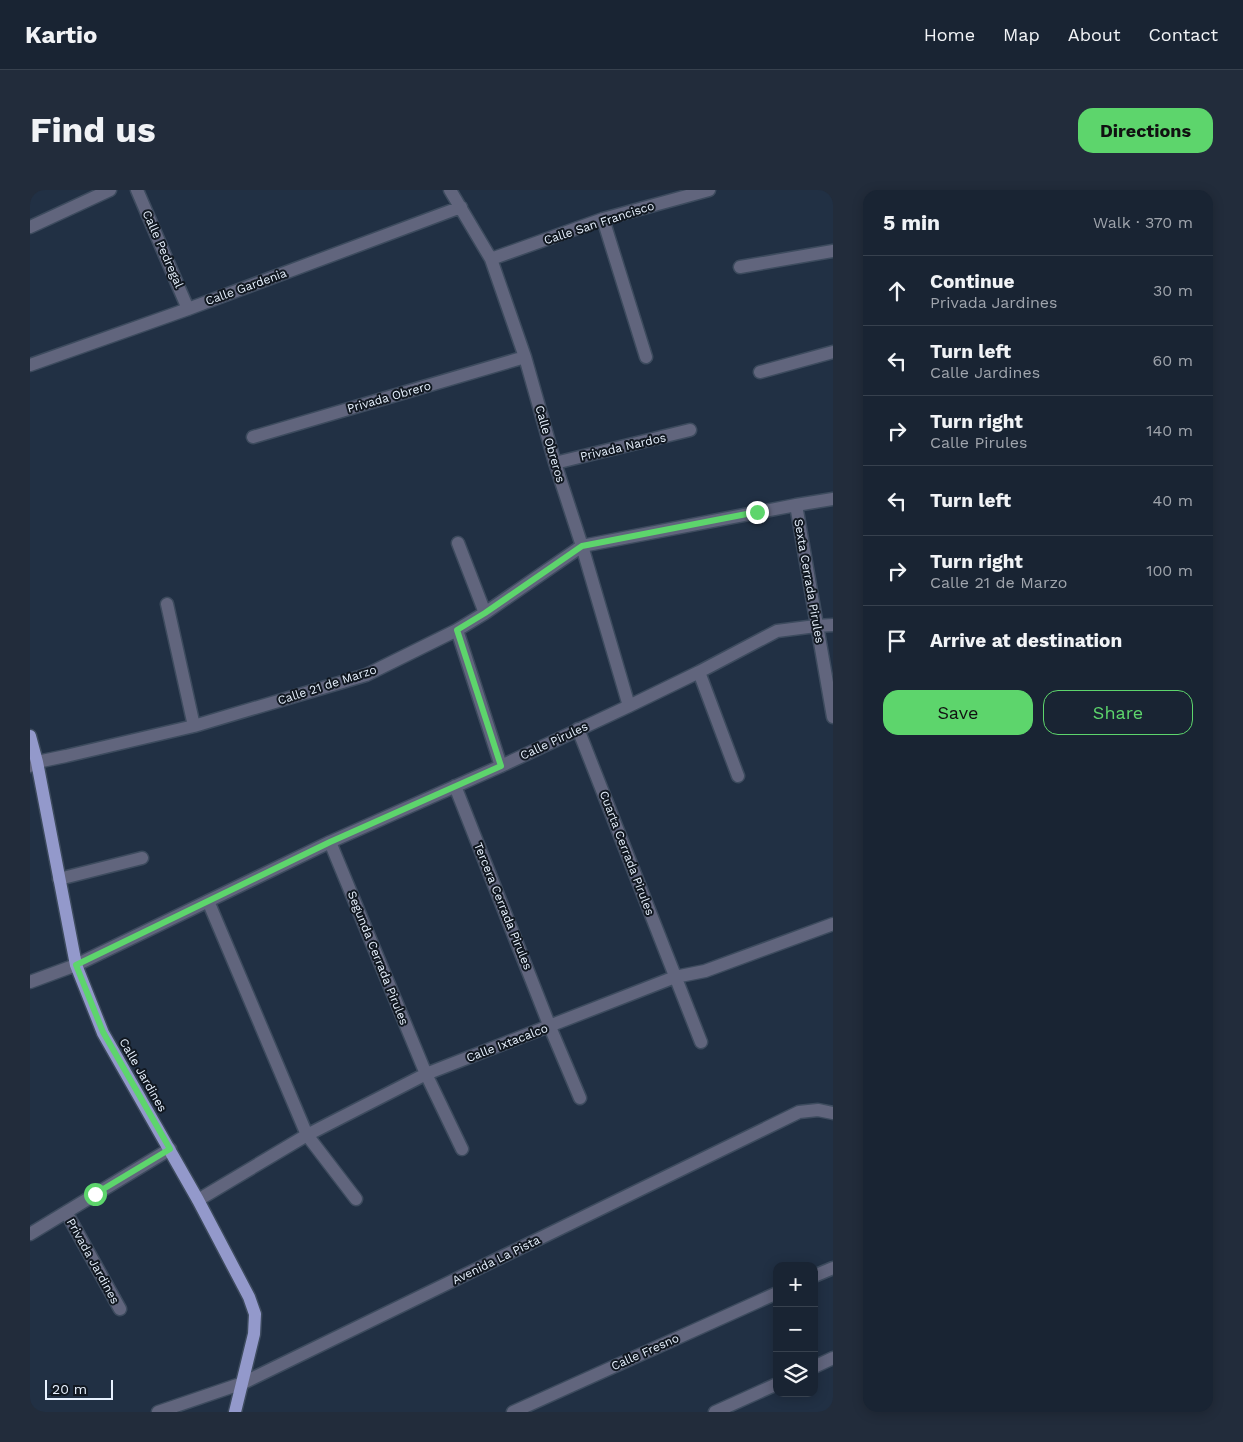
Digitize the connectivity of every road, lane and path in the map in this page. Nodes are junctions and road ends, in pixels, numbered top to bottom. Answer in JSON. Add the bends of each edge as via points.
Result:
{"nodes":[{"id":1,"x":110,"y":190,"type":"edge"},
{"id":2,"x":137,"y":190,"type":"edge"},
{"id":3,"x":450,"y":190,"type":"edge"},
{"id":4,"x":709,"y":190,"type":"edge"},
{"id":5,"x":461,"y":207,"type":"junction"},
{"id":6,"x":603,"y":219,"type":"junction"},
{"id":7,"x":30,"y":227,"type":"edge"},
{"id":8,"x":833,"y":251,"type":"edge"},
{"id":9,"x":491,"y":259,"type":"junction"},
{"id":10,"x":740,"y":267,"type":"dead end"},
{"id":11,"x":188,"y":309,"type":"junction"},
{"id":12,"x":833,"y":352,"type":"edge"},
{"id":13,"x":646,"y":357,"type":"dead end"},
{"id":14,"x":526,"y":358,"type":"junction"},
{"id":15,"x":30,"y":365,"type":"edge"},
{"id":16,"x":760,"y":372,"type":"dead end"},
{"id":17,"x":690,"y":430,"type":"dead end"},
{"id":18,"x":253,"y":437,"type":"dead end"},
{"id":19,"x":555,"y":463,"type":"junction"},
{"id":20,"x":833,"y":500,"type":"edge"},
{"id":21,"x":796,"y":505,"type":"junction"},
{"id":22,"x":458,"y":543,"type":"dead end"},
{"id":23,"x":582,"y":546,"type":"junction"},
{"id":24,"x":167,"y":604,"type":"dead end"},
{"id":25,"x":485,"y":613,"type":"junction"},
{"id":26,"x":833,"y":625,"type":"edge"},
{"id":27,"x":816,"y":626,"type":"junction"},
{"id":28,"x":457,"y":630,"type":"junction"},
{"id":29,"x":699,"y":672,"type":"junction"},
{"id":30,"x":629,"y":706,"type":"junction"},
{"id":31,"x":833,"y":717,"type":"edge"},
{"id":32,"x":194,"y":726,"type":"junction"},
{"id":33,"x":578,"y":729,"type":"junction"},
{"id":34,"x":30,"y":736,"type":"edge"},
{"id":35,"x":34,"y":764,"type":"edge"},
{"id":36,"x":501,"y":766,"type":"junction"},
{"id":37,"x":738,"y":776,"type":"dead end"},
{"id":38,"x":455,"y":786,"type":"junction"},
{"id":39,"x":330,"y":842,"type":"junction"},
{"id":40,"x":142,"y":858,"type":"dead end"},
{"id":41,"x":59,"y":879,"type":"junction"},
{"id":42,"x":208,"y":901,"type":"junction"},
{"id":43,"x":833,"y":924,"type":"edge"},
{"id":44,"x":76,"y":965,"type":"junction"},
{"id":45,"x":675,"y":977,"type":"junction"},
{"id":46,"x":30,"y":982,"type":"edge"},
{"id":47,"x":550,"y":1027,"type":"junction"},
{"id":48,"x":701,"y":1042,"type":"dead end"},
{"id":49,"x":426,"y":1074,"type":"junction"},
{"id":50,"x":580,"y":1098,"type":"dead end"},
{"id":51,"x":833,"y":1113,"type":"edge"},
{"id":52,"x":307,"y":1135,"type":"junction"},
{"id":53,"x":170,"y":1149,"type":"junction"},
{"id":54,"x":462,"y":1149,"type":"dead end"},
{"id":55,"x":356,"y":1199,"type":"dead end"},
{"id":56,"x":198,"y":1200,"type":"junction"},
{"id":57,"x":66,"y":1212,"type":"junction"},
{"id":58,"x":30,"y":1234,"type":"edge"},
{"id":59,"x":833,"y":1268,"type":"edge"},
{"id":60,"x":818,"y":1274,"type":"edge"},
{"id":61,"x":773,"y":1295,"type":"edge"},
{"id":62,"x":120,"y":1309,"type":"dead end"},
{"id":63,"x":833,"y":1358,"type":"edge"},
{"id":64,"x":818,"y":1365,"type":"edge"},
{"id":65,"x":243,"y":1384,"type":"junction"},
{"id":66,"x":773,"y":1386,"type":"edge"},
{"id":67,"x":158,"y":1412,"type":"edge"},
{"id":68,"x":235,"y":1412,"type":"edge"},
{"id":69,"x":513,"y":1412,"type":"edge"},
{"id":70,"x":715,"y":1412,"type":"edge"}],
"edges":[{"from":1,"to":7,"type":"street"},
{"from":2,"to":11,"type":"street","name":"Calle Pedregal"},
{"from":3,"to":5,"type":"street","name":"Calle Obreros"},
{"from":4,"to":6,"type":"street","name":"Calle San Francisco"},
{"from":5,"to":9,"type":"street","name":"Calle Obreros"},
{"from":5,"to":11,"type":"street","name":"Calle Gardenia"},
{"from":6,"to":9,"type":"street","name":"Calle San Francisco"},
{"from":6,"to":13,"type":"street"},
{"from":8,"to":10,"type":"street"},
{"from":9,"to":14,"type":"street","name":"Calle Obreros"},
{"from":11,"to":15,"type":"street","name":"Calle Gardenia"},
{"from":12,"to":16,"type":"street"},
{"from":14,"to":18,"type":"street","name":"Privada Obrero"},
{"from":14,"to":19,"type":"street","name":"Calle Obreros"},
{"from":17,"to":19,"type":"street","name":"Privada Nardos"},
{"from":19,"to":23,"type":"street","name":"Calle Obreros"},
{"from":20,"to":21,"type":"street","name":"Calle 21 de Marzo"},
{"from":21,"to":23,"type":"street","name":"Calle 21 de Marzo"},
{"from":21,"to":27,"type":"street","name":"Sexta Cerrada Pirules"},
{"from":22,"to":25,"type":"street"},
{"from":23,"to":25,"type":"street","name":"Calle 21 de Marzo"},
{"from":23,"to":30,"type":"street","name":"Calle Obreros"},
{"from":24,"to":32,"type":"street"},
{"from":25,"to":28,"type":"street","name":"Calle 21 de Marzo"},
{"from":26,"to":27,"type":"street","name":"Calle Pirules"},
{"from":27,"to":29,"type":"street","name":"Calle Pirules","via":[[776,631]]},
{"from":27,"to":31,"type":"street","name":"Sexta Cerrada Pirules"},
{"from":28,"to":32,"type":"street","name":"Calle 21 de Marzo","via":[[366,675]]},
{"from":28,"to":36,"type":"street"},
{"from":29,"to":30,"type":"street","name":"Calle Pirules"},
{"from":29,"to":37,"type":"street"},
{"from":30,"to":33,"type":"street","name":"Calle Pirules"},
{"from":32,"to":35,"type":"street","name":"Calle 21 de Marzo"},
{"from":33,"to":36,"type":"street","name":"Calle Pirules"},
{"from":33,"to":45,"type":"street","name":"Cuarta Cerrada Pirules"},
{"from":34,"to":35,"type":"main road","name":"Calle Jardines"},
{"from":35,"to":41,"type":"main road","name":"Calle Jardines"},
{"from":36,"to":38,"type":"street","name":"Calle Pirules"},
{"from":38,"to":39,"type":"street","name":"Calle Pirules"},
{"from":38,"to":47,"type":"street","name":"Tercera Cerrada Pirules"},
{"from":39,"to":42,"type":"street","name":"Calle Pirules"},
{"from":39,"to":49,"type":"street","name":"Segunda Cerrada Pirules"},
{"from":40,"to":41,"type":"street"},
{"from":41,"to":44,"type":"main road","name":"Calle Jardines"},
{"from":42,"to":44,"type":"street","name":"Calle Pirules"},
{"from":42,"to":52,"type":"street"},
{"from":43,"to":45,"type":"street","name":"Calle Ixtacalco","via":[[705,971]]},
{"from":44,"to":46,"type":"street","name":"Calle Pirules"},
{"from":44,"to":53,"type":"main road","name":"Calle Jardines","via":[[103,1032]]},
{"from":45,"to":47,"type":"street","name":"Calle Ixtacalco"},
{"from":45,"to":48,"type":"street","name":"Cuarta Cerrada Pirules"},
{"from":47,"to":49,"type":"street","name":"Calle Ixtacalco"},
{"from":47,"to":50,"type":"street","name":"Tercera Cerrada Pirules"},
{"from":49,"to":52,"type":"street","name":"Calle Ixtacalco"},
{"from":49,"to":54,"type":"street","name":"Segunda Cerrada Pirules"},
{"from":51,"to":65,"type":"street","name":"Avenida La Pista","via":[[818,1110],[799,1112]]},
{"from":52,"to":55,"type":"street"},
{"from":52,"to":56,"type":"street","name":"Calle Ixtacalco"},
{"from":53,"to":56,"type":"main road","name":"Calle Jardines"},
{"from":53,"to":57,"type":"street","name":"Privada Jardines"},
{"from":56,"to":65,"type":"main road","name":"Calle Jardines","via":[[255,1314]]},
{"from":57,"to":58,"type":"street","name":"Privada Jardines"},
{"from":57,"to":62,"type":"street","name":"Privada Jardines"},
{"from":59,"to":60,"type":"street"},
{"from":61,"to":69,"type":"street","name":"Calle Fresno"},
{"from":63,"to":64,"type":"street"},
{"from":65,"to":67,"type":"street","name":"Avenida La Pista"},
{"from":65,"to":68,"type":"main road","name":"Calle Jardines"},
{"from":66,"to":70,"type":"street"}]}
